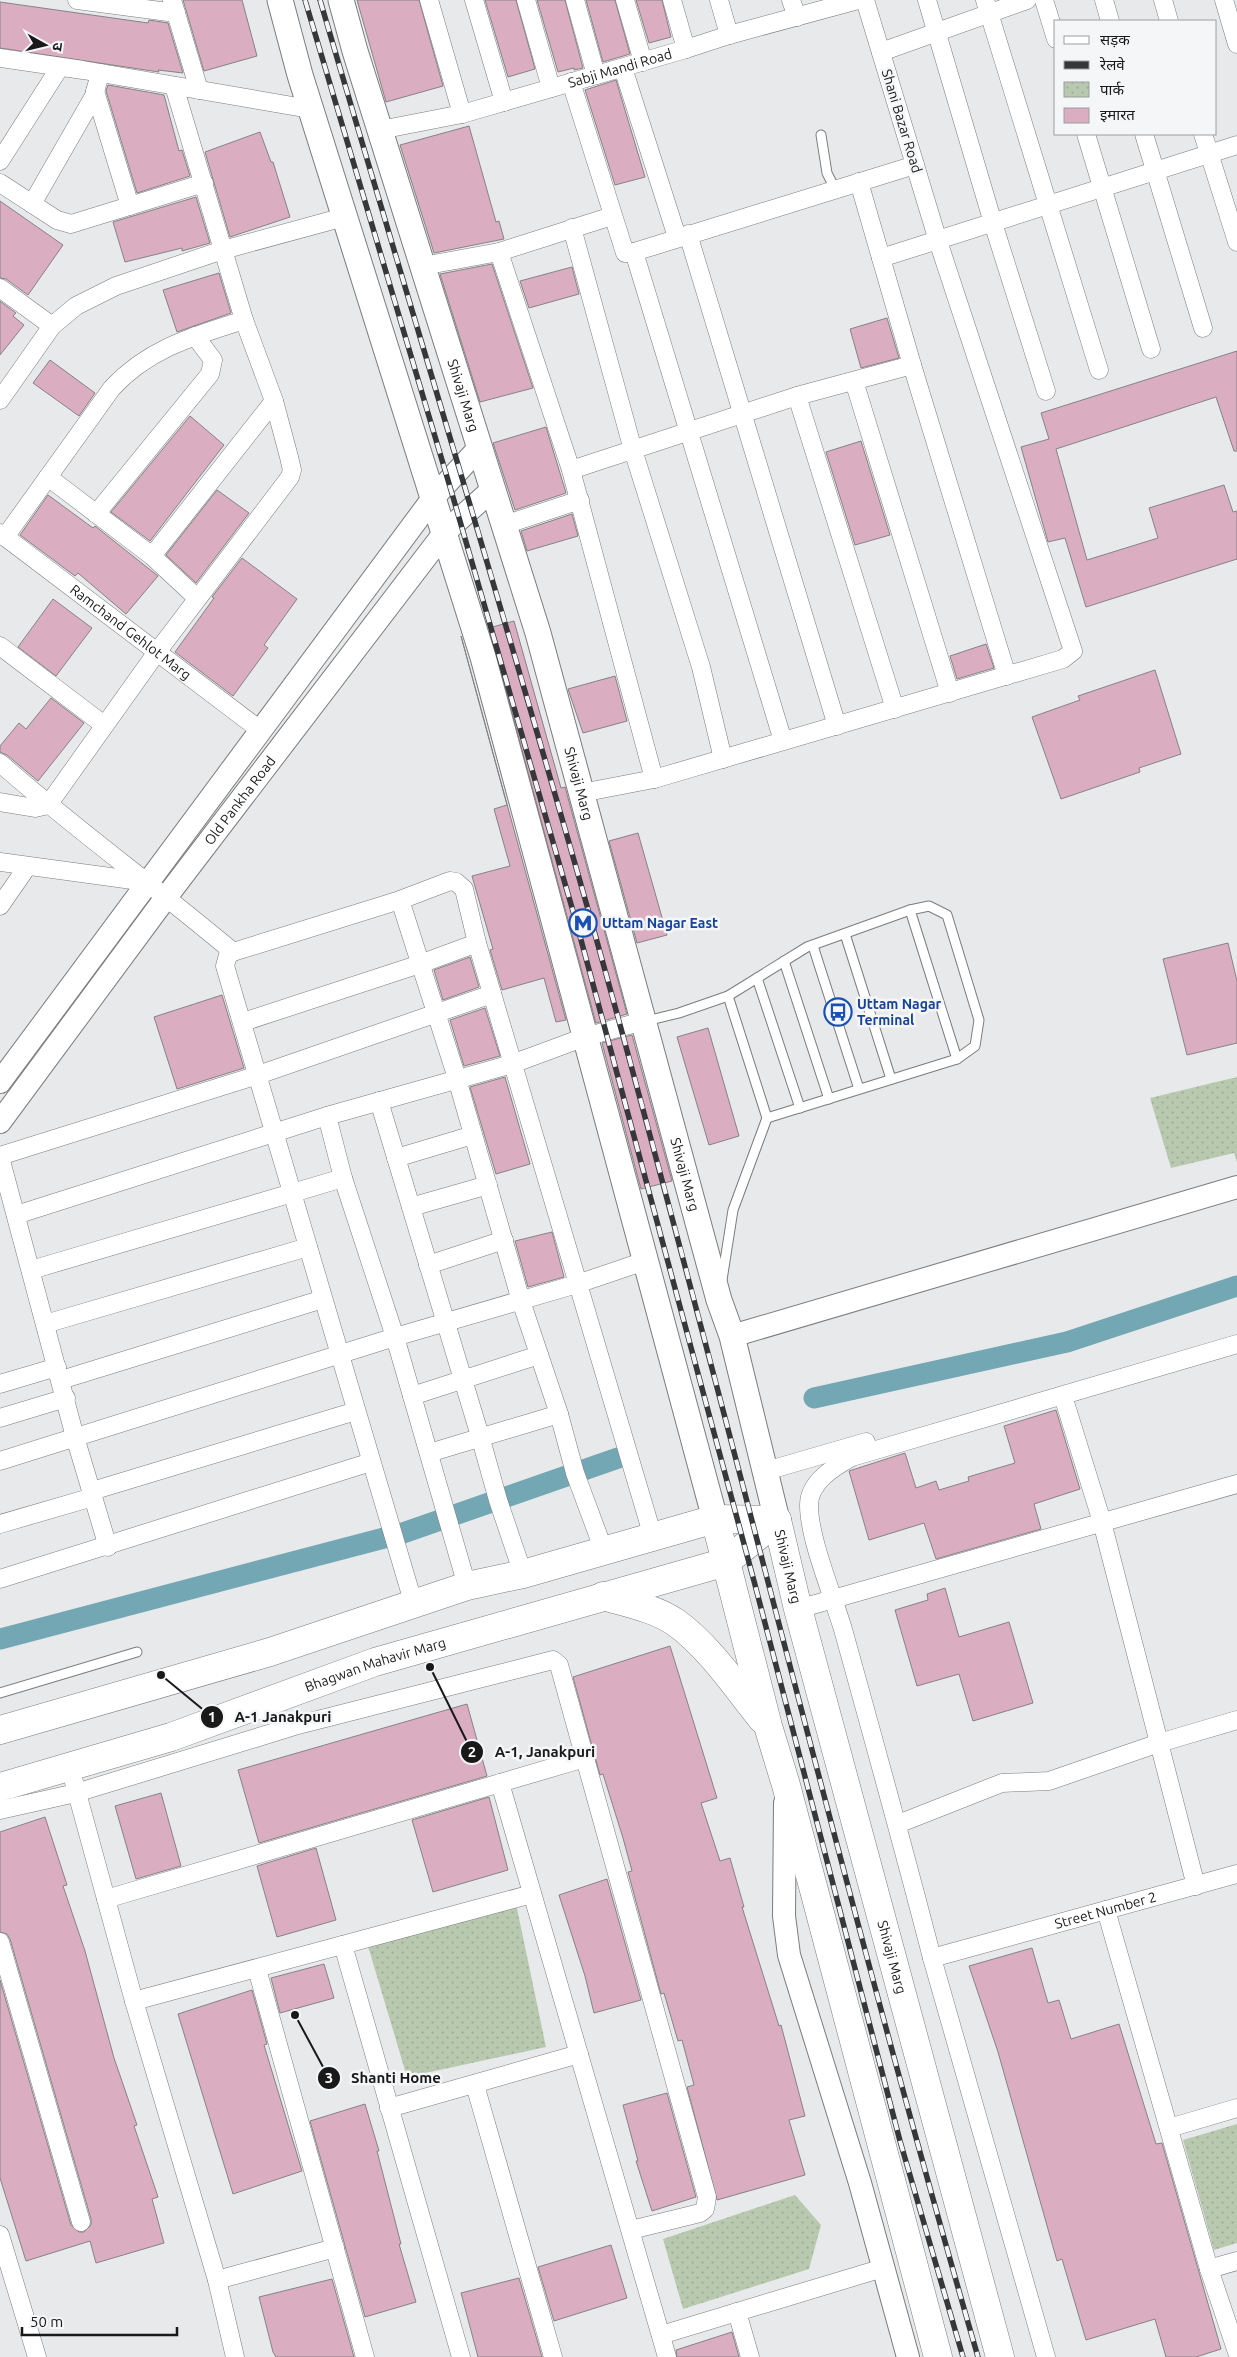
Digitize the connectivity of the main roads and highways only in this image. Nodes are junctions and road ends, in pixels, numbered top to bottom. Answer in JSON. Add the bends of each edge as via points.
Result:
{"nodes":[{"id":1,"x":280,"y":0,"type":"edge"},
{"id":2,"x":341,"y":0,"type":"edge"},
{"id":3,"x":715,"y":1519,"type":"junction"},
{"id":4,"x":777,"y":1520,"type":"junction"},
{"id":5,"x":726,"y":1562,"type":"junction"},
{"id":6,"x":603,"y":1596,"type":"junction"},
{"id":7,"x":768,"y":1726,"type":"junction"},
{"id":8,"x":0,"y":1730,"type":"edge"},
{"id":9,"x":0,"y":1787,"type":"edge"},
{"id":10,"x":938,"y":2357,"type":"edge"},
{"id":11,"x":1000,"y":2357,"type":"edge"}],
"edges":[{"from":1,"to":3,"type":"main road","via":[[310,110],[483,657]]},
{"from":2,"to":4,"type":"main road","name":"Shivaji Marg","via":[[538,633],[719,1300],[732,1336]]},
{"from":3,"to":4,"type":"main road"},
{"from":3,"to":5,"type":"main road"},
{"from":3,"to":8,"type":"main road","via":[[523,1574],[467,1586],[270,1652]]},
{"from":4,"to":5,"type":"main road"},
{"from":4,"to":11,"type":"main road","name":"Shivaji Marg","via":[[798,1609]]},
{"from":5,"to":6,"type":"main road","name":"Bhagwan Mahavir Marg"},
{"from":5,"to":7,"type":"main road"},
{"from":6,"to":7,"type":"main road","via":[[651,1610],[675,1622],[696,1641]]},
{"from":6,"to":9,"type":"main road","name":"Bhagwan Mahavir Marg","via":[[375,1662],[171,1737],[73,1780]]},
{"from":7,"to":10,"type":"main road"}]}
